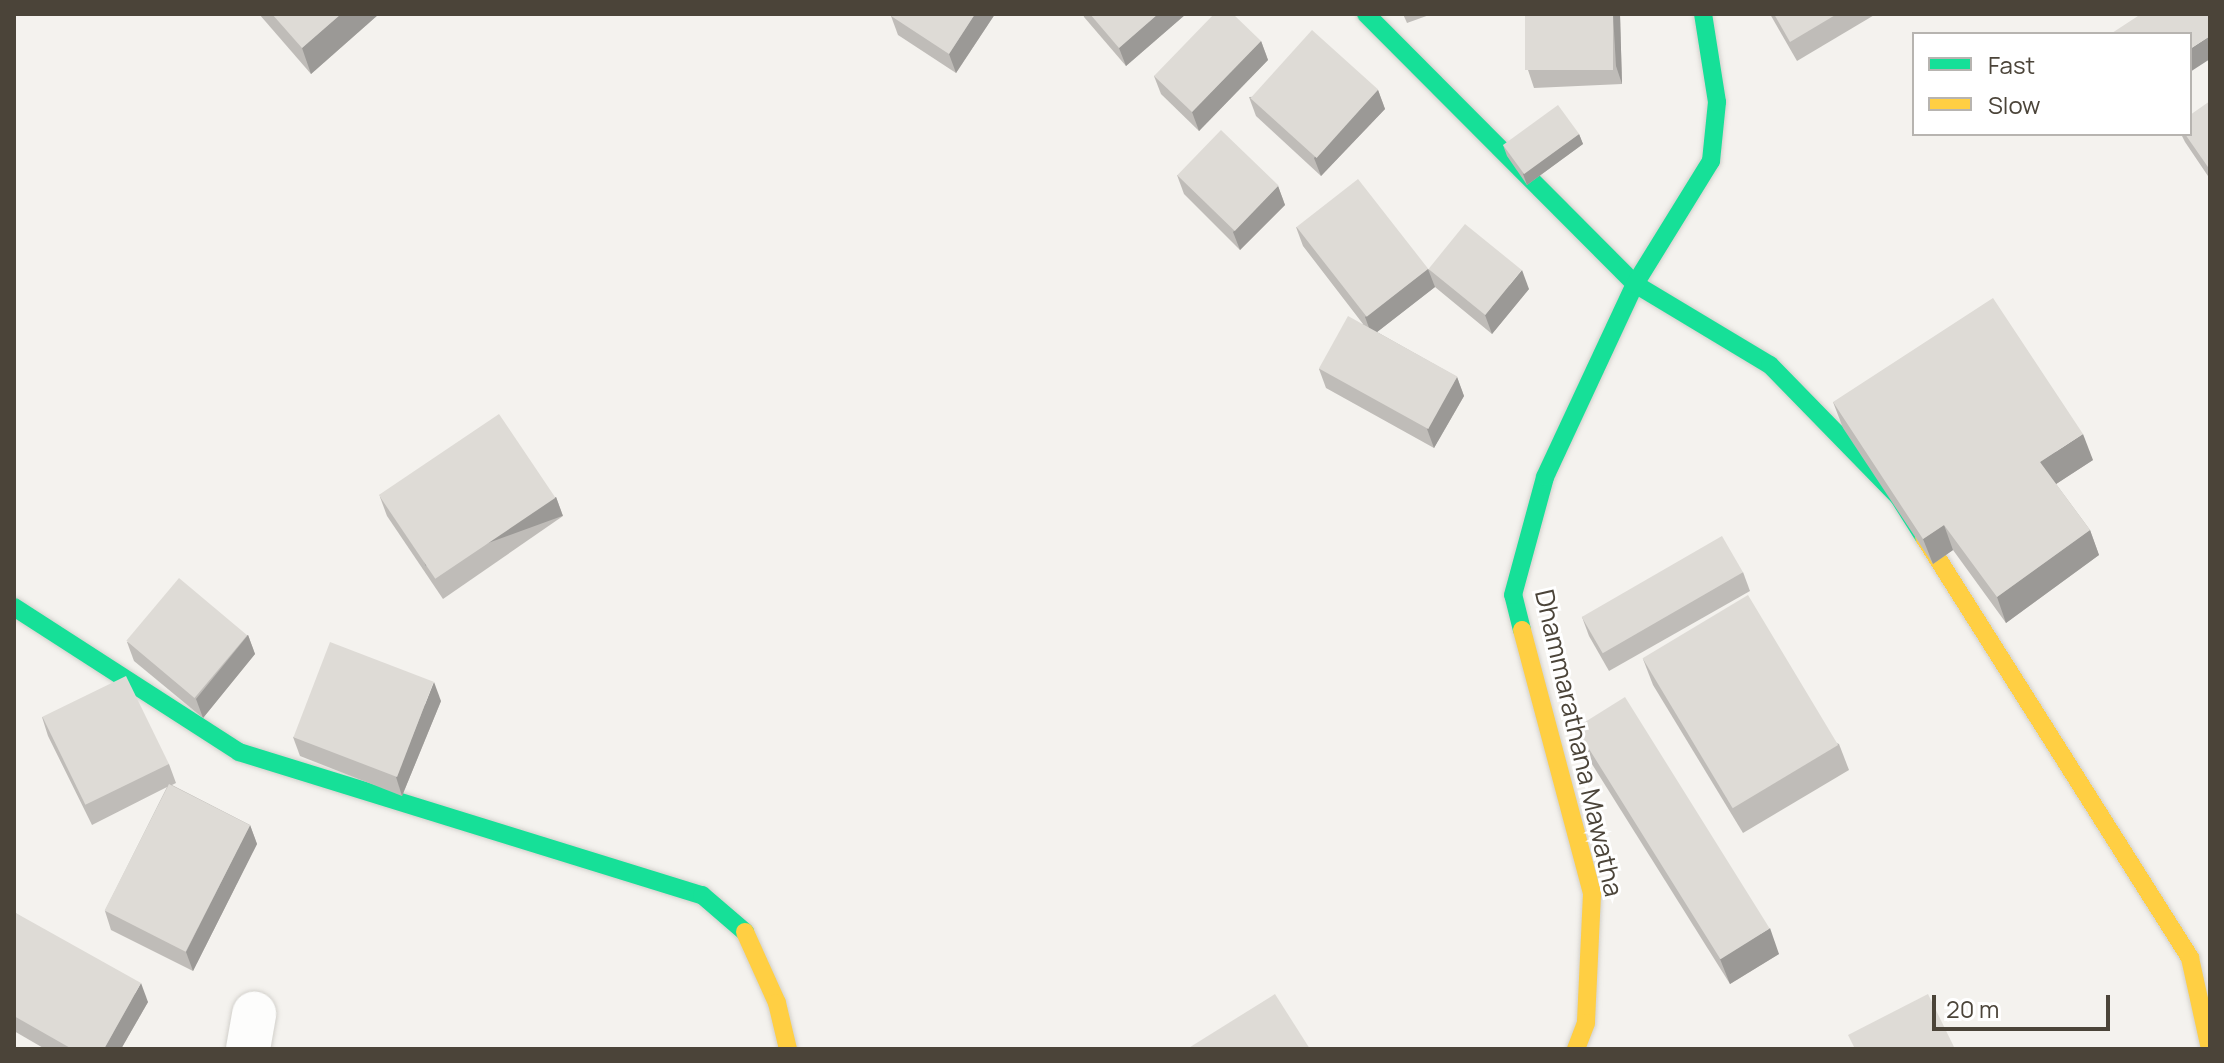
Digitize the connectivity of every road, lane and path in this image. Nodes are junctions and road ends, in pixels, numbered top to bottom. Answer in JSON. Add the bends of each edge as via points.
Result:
{"nodes":[{"id":1,"x":1366,"y":14,"type":"edge"},
{"id":2,"x":1703,"y":14,"type":"edge"},
{"id":3,"x":1635,"y":284,"type":"junction"},
{"id":4,"x":14,"y":607,"type":"edge"},
{"id":5,"x":788,"y":1049,"type":"edge"},
{"id":6,"x":1576,"y":1049,"type":"edge"},
{"id":7,"x":2210,"y":1049,"type":"edge"}],
"edges":[{"from":1,"to":3,"type":"street"},
{"from":2,"to":3,"type":"street","name":"Dhammarathana Mawatha","via":[[1717,102],[1711,161]]},
{"from":3,"to":6,"type":"street","name":"Dhammarathana Mawatha","via":[[1545,477],[1513,595],[1592,894],[1586,1023]]},
{"from":3,"to":7,"type":"street","via":[[1770,365],[1898,496],[2190,958]]},
{"from":4,"to":5,"type":"street","via":[[239,752],[702,895],[744,931],[777,1003]]}]}
